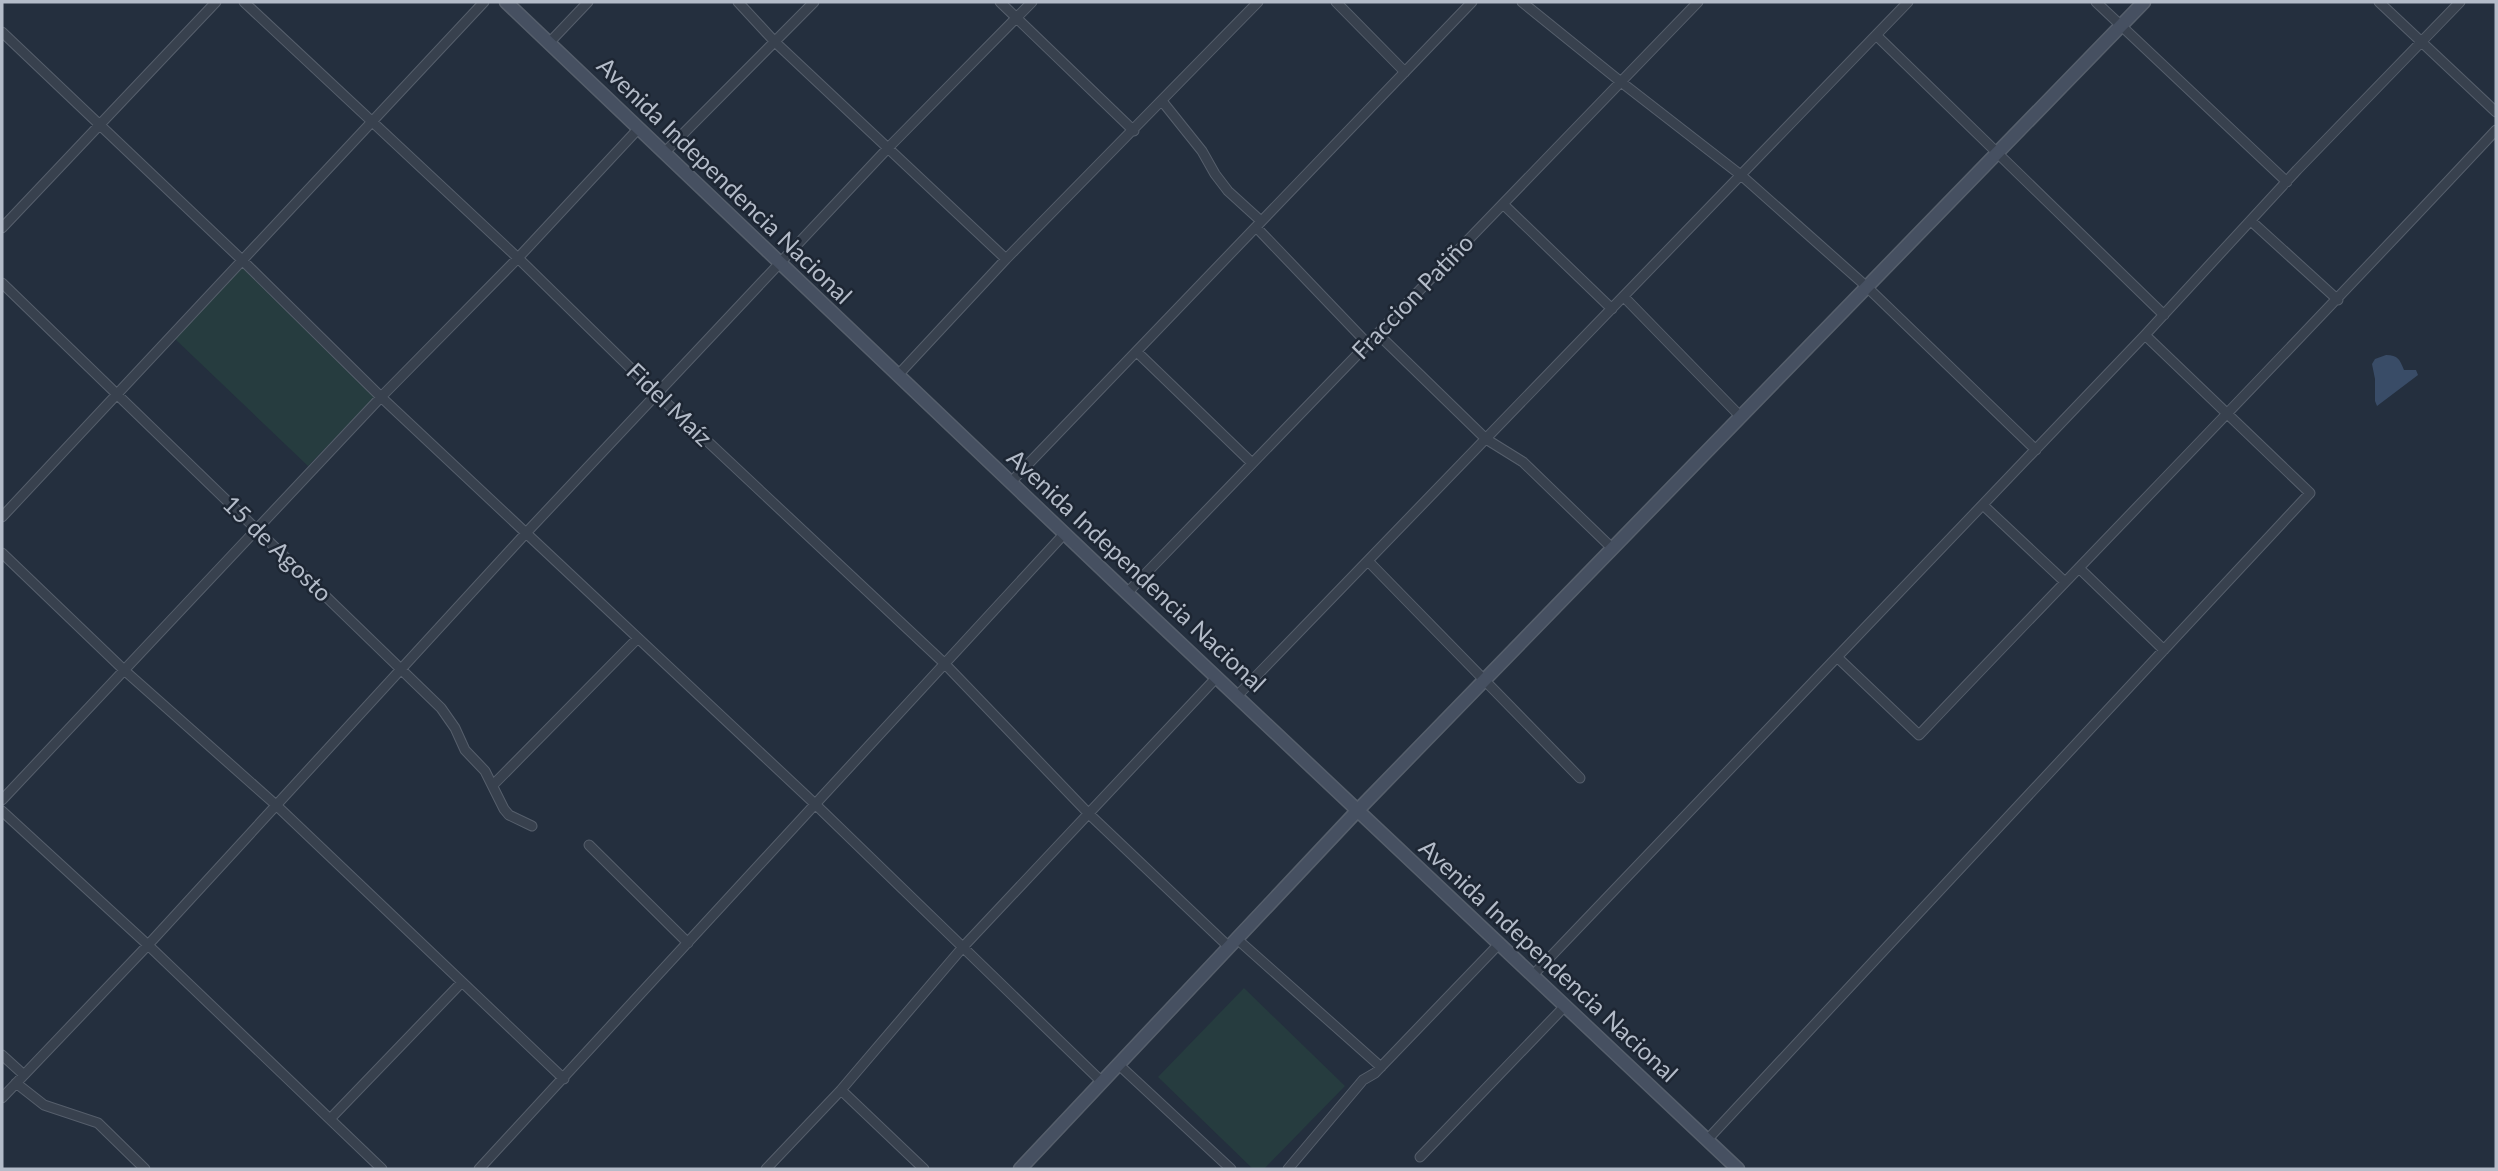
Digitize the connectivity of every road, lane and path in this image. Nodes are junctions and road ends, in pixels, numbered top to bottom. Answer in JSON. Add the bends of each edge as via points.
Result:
{"nodes":[{"id":1,"x":216,"y":2,"type":"edge"},
{"id":2,"x":244,"y":2,"type":"edge"},
{"id":3,"x":484,"y":2,"type":"edge"},
{"id":4,"x":506,"y":2,"type":"edge"},
{"id":5,"x":589,"y":2,"type":"edge"},
{"id":6,"x":738,"y":2,"type":"edge"},
{"id":7,"x":814,"y":2,"type":"edge"},
{"id":8,"x":1000,"y":2,"type":"edge"},
{"id":9,"x":1032,"y":2,"type":"edge"},
{"id":10,"x":1257,"y":2,"type":"edge"},
{"id":11,"x":1336,"y":2,"type":"edge"},
{"id":12,"x":1472,"y":2,"type":"edge"},
{"id":13,"x":1522,"y":2,"type":"edge"},
{"id":14,"x":1698,"y":2,"type":"edge"},
{"id":15,"x":1908,"y":2,"type":"edge"},
{"id":16,"x":2096,"y":2,"type":"edge"},
{"id":17,"x":2144,"y":2,"type":"edge"},
{"id":18,"x":2379,"y":2,"type":"edge"},
{"id":19,"x":2460,"y":2,"type":"edge"},
{"id":20,"x":1017,"y":18,"type":"junction"},
{"id":21,"x":2120,"y":26,"type":"junction"},
{"id":22,"x":2,"y":32,"type":"edge"},
{"id":23,"x":1876,"y":35,"type":"junction"},
{"id":24,"x":775,"y":42,"type":"junction"},
{"id":25,"x":2421,"y":42,"type":"junction"},
{"id":26,"x":549,"y":43,"type":"junction"},
{"id":27,"x":1405,"y":72,"type":"junction"},
{"id":28,"x":1621,"y":82,"type":"junction"},
{"id":29,"x":1162,"y":101,"type":"junction"},
{"id":30,"x":2496,"y":112,"type":"edge"},
{"id":31,"x":372,"y":122,"type":"junction"},
{"id":32,"x":100,"y":125,"type":"junction"},
{"id":33,"x":639,"y":128,"type":"junction"},
{"id":34,"x":1134,"y":131,"type":"junction"},
{"id":35,"x":2496,"y":131,"type":"edge"},
{"id":36,"x":888,"y":148,"type":"junction"},
{"id":37,"x":1998,"y":152,"type":"junction"},
{"id":38,"x":664,"y":153,"type":"junction"},
{"id":39,"x":1742,"y":176,"type":"junction"},
{"id":40,"x":2287,"y":182,"type":"junction"},
{"id":41,"x":1503,"y":204,"type":"junction"},
{"id":42,"x":2251,"y":221,"type":"junction"},
{"id":43,"x":1258,"y":224,"type":"junction"},
{"id":44,"x":2,"y":228,"type":"edge"},
{"id":45,"x":518,"y":258,"type":"junction"},
{"id":46,"x":1006,"y":259,"type":"junction"},
{"id":47,"x":242,"y":260,"type":"junction"},
{"id":48,"x":780,"y":263,"type":"junction"},
{"id":49,"x":2,"y":283,"type":"edge"},
{"id":50,"x":1867,"y":287,"type":"junction"},
{"id":51,"x":1623,"y":297,"type":"junction"},
{"id":52,"x":2338,"y":300,"type":"junction"},
{"id":53,"x":1612,"y":309,"type":"junction"},
{"id":54,"x":2164,"y":314,"type":"junction"},
{"id":55,"x":1378,"y":334,"type":"junction"},
{"id":56,"x":2145,"y":335,"type":"junction"},
{"id":57,"x":1368,"y":344,"type":"junction"},
{"id":58,"x":1137,"y":352,"type":"junction"},
{"id":59,"x":898,"y":375,"type":"junction"},
{"id":60,"x":657,"y":394,"type":"junction"},
{"id":61,"x":116,"y":395,"type":"junction"},
{"id":62,"x":381,"y":397,"type":"junction"},
{"id":63,"x":2226,"y":413,"type":"junction"},
{"id":64,"x":1741,"y":417,"type":"junction"},
{"id":65,"x":1486,"y":439,"type":"junction"},
{"id":66,"x":2036,"y":450,"type":"junction"},
{"id":67,"x":1252,"y":463,"type":"junction"},
{"id":68,"x":1011,"y":482,"type":"junction"},
{"id":69,"x":1983,"y":505,"type":"junction"},
{"id":70,"x":2,"y":517,"type":"edge"},
{"id":71,"x":257,"y":529,"type":"junction"},
{"id":72,"x":526,"y":533,"type":"junction"},
{"id":73,"x":1065,"y":533,"type":"junction"},
{"id":74,"x":1613,"y":549,"type":"junction"},
{"id":75,"x":2,"y":553,"type":"edge"},
{"id":76,"x":1368,"y":561,"type":"junction"},
{"id":77,"x":2079,"y":568,"type":"junction"},
{"id":78,"x":2065,"y":582,"type":"junction"},
{"id":79,"x":1127,"y":593,"type":"junction"},
{"id":80,"x":638,"y":638,"type":"junction"},
{"id":81,"x":2164,"y":650,"type":"junction"},
{"id":82,"x":1837,"y":657,"type":"junction"},
{"id":83,"x":944,"y":663,"type":"junction"},
{"id":84,"x":400,"y":669,"type":"junction"},
{"id":85,"x":124,"y":670,"type":"junction"},
{"id":86,"x":1217,"y":677,"type":"junction"},
{"id":87,"x":1485,"y":680,"type":"junction"},
{"id":88,"x":1237,"y":696,"type":"junction"},
{"id":89,"x":1580,"y":778,"type":"dead end"},
{"id":90,"x":493,"y":785,"type":"junction"},
{"id":91,"x":2,"y":800,"type":"edge"},
{"id":92,"x":815,"y":804,"type":"junction"},
{"id":93,"x":276,"y":805,"type":"junction"},
{"id":94,"x":2,"y":810,"type":"edge"},
{"id":95,"x":1358,"y":810,"type":"junction"},
{"id":96,"x":1089,"y":814,"type":"junction"},
{"id":97,"x":532,"y":826,"type":"dead end"},
{"id":98,"x":589,"y":845,"type":"dead end"},
{"id":99,"x":688,"y":943,"type":"junction"},
{"id":100,"x":1233,"y":943,"type":"junction"},
{"id":101,"x":1499,"y":944,"type":"junction"},
{"id":102,"x":148,"y":945,"type":"junction"},
{"id":103,"x":963,"y":947,"type":"junction"},
{"id":104,"x":1533,"y":975,"type":"junction"},
{"id":105,"x":462,"y":982,"type":"junction"},
{"id":106,"x":1565,"y":1006,"type":"junction"},
{"id":107,"x":2,"y":1055,"type":"edge"},
{"id":108,"x":1119,"y":1065,"type":"junction"},
{"id":109,"x":1381,"y":1067,"type":"junction"},
{"id":110,"x":24,"y":1075,"type":"junction"},
{"id":111,"x":564,"y":1079,"type":"junction"},
{"id":112,"x":1102,"y":1082,"type":"junction"},
{"id":113,"x":16,"y":1083,"type":"junction"},
{"id":114,"x":841,"y":1090,"type":"junction"},
{"id":115,"x":2,"y":1098,"type":"edge"},
{"id":116,"x":330,"y":1119,"type":"junction"},
{"id":117,"x":1707,"y":1140,"type":"junction"},
{"id":118,"x":1420,"y":1157,"type":"dead end"},
{"id":119,"x":145,"y":1169,"type":"edge"},
{"id":120,"x":382,"y":1169,"type":"edge"},
{"id":121,"x":479,"y":1169,"type":"edge"},
{"id":122,"x":766,"y":1169,"type":"edge"},
{"id":123,"x":924,"y":1169,"type":"edge"},
{"id":124,"x":1020,"y":1169,"type":"edge"},
{"id":125,"x":1231,"y":1169,"type":"edge"},
{"id":126,"x":1288,"y":1169,"type":"edge"},
{"id":127,"x":1738,"y":1169,"type":"edge"}],
"edges":[{"from":1,"to":32,"type":"street"},
{"from":2,"to":31,"type":"street","name":"Fidel Maíz"},
{"from":3,"to":31,"type":"street"},
{"from":4,"to":26,"type":"main road","name":"Avenida Independencia Nacional"},
{"from":5,"to":26,"type":"street"},
{"from":6,"to":24,"type":"street"},
{"from":7,"to":24,"type":"street"},
{"from":8,"to":20,"type":"street"},
{"from":9,"to":20,"type":"street"},
{"from":10,"to":29,"type":"street"},
{"from":11,"to":27,"type":"street"},
{"from":12,"to":27,"type":"street"},
{"from":13,"to":28,"type":"street"},
{"from":14,"to":28,"type":"street","name":"Fraccion Patiño"},
{"from":15,"to":23,"type":"street"},
{"from":16,"to":21,"type":"street"},
{"from":17,"to":21,"type":"main road"},
{"from":18,"to":25,"type":"street"},
{"from":19,"to":25,"type":"street"},
{"from":20,"to":34,"type":"street"},
{"from":20,"to":36,"type":"street"},
{"from":21,"to":37,"type":"main road"},
{"from":21,"to":40,"type":"street"},
{"from":22,"to":32,"type":"street"},
{"from":23,"to":37,"type":"street"},
{"from":23,"to":39,"type":"street"},
{"from":24,"to":36,"type":"street"},
{"from":24,"to":38,"type":"street"},
{"from":25,"to":30,"type":"street"},
{"from":25,"to":40,"type":"street"},
{"from":26,"to":33,"type":"main road","name":"Avenida Independencia Nacional"},
{"from":27,"to":43,"type":"street"},
{"from":28,"to":39,"type":"street"},
{"from":28,"to":41,"type":"street","name":"Fraccion Patiño"},
{"from":29,"to":34,"type":"street"},
{"from":29,"to":43,"type":"street"},
{"from":31,"to":45,"type":"street","name":"Fidel Maíz"},
{"from":31,"to":47,"type":"street"},
{"from":32,"to":44,"type":"street"},
{"from":32,"to":47,"type":"street"},
{"from":33,"to":38,"type":"main road","name":"Avenida Independencia Nacional"},
{"from":33,"to":45,"type":"street"},
{"from":34,"to":46,"type":"street"},
{"from":35,"to":52,"type":"street"},
{"from":36,"to":46,"type":"street"},
{"from":36,"to":48,"type":"street"},
{"from":37,"to":50,"type":"main road"},
{"from":37,"to":54,"type":"street"},
{"from":38,"to":48,"type":"main road","name":"Avenida Independencia Nacional"},
{"from":39,"to":50,"type":"street"},
{"from":39,"to":51,"type":"street"},
{"from":40,"to":42,"type":"street"},
{"from":41,"to":53,"type":"street"},
{"from":41,"to":55,"type":"street","name":"Fraccion Patiño"},
{"from":42,"to":52,"type":"street"},
{"from":42,"to":54,"type":"street"},
{"from":43,"to":57,"type":"street"},
{"from":43,"to":58,"type":"street"},
{"from":45,"to":60,"type":"street","name":"Fidel Maíz"},
{"from":45,"to":62,"type":"street"},
{"from":46,"to":59,"type":"street"},
{"from":47,"to":61,"type":"street"},
{"from":47,"to":62,"type":"street"},
{"from":48,"to":59,"type":"main road","name":"Avenida Independencia Nacional"},
{"from":48,"to":60,"type":"street"},
{"from":49,"to":61,"type":"street","name":"15 de Agosto"},
{"from":50,"to":64,"type":"main road"},
{"from":50,"to":66,"type":"street"},
{"from":51,"to":53,"type":"street"},
{"from":51,"to":64,"type":"street"},
{"from":52,"to":63,"type":"street"},
{"from":53,"to":65,"type":"street"},
{"from":54,"to":56,"type":"street"},
{"from":55,"to":57,"type":"street","name":"Fraccion Patiño"},
{"from":55,"to":65,"type":"street"},
{"from":56,"to":63,"type":"street"},
{"from":56,"to":66,"type":"street"},
{"from":57,"to":67,"type":"street","name":"Fraccion Patiño"},
{"from":58,"to":67,"type":"street"},
{"from":58,"to":68,"type":"street"},
{"from":59,"to":68,"type":"main road","name":"Avenida Independencia Nacional"},
{"from":60,"to":72,"type":"street"},
{"from":60,"to":83,"type":"street","name":"Fidel Maíz"},
{"from":61,"to":70,"type":"street"},
{"from":61,"to":71,"type":"street","name":"15 de Agosto"},
{"from":62,"to":71,"type":"street"},
{"from":62,"to":72,"type":"street"},
{"from":63,"to":77,"type":"street"},
{"from":63,"to":81,"type":"street","via":[[2310,493]]},
{"from":64,"to":74,"type":"main road"},
{"from":65,"to":74,"type":"street","via":[[1523,462]]},
{"from":65,"to":76,"type":"street"},
{"from":66,"to":69,"type":"street"},
{"from":67,"to":79,"type":"street","name":"Fraccion Patiño"},
{"from":68,"to":73,"type":"main road","name":"Avenida Independencia Nacional"},
{"from":69,"to":78,"type":"street"},
{"from":69,"to":82,"type":"street"},
{"from":71,"to":84,"type":"street","name":"15 de Agosto"},
{"from":71,"to":85,"type":"street"},
{"from":72,"to":80,"type":"street"},
{"from":72,"to":84,"type":"street"},
{"from":73,"to":79,"type":"main road","name":"Avenida Independencia Nacional"},
{"from":73,"to":83,"type":"street"},
{"from":74,"to":87,"type":"main road"},
{"from":75,"to":85,"type":"street"},
{"from":76,"to":87,"type":"street"},
{"from":76,"to":88,"type":"street"},
{"from":77,"to":78,"type":"street"},
{"from":77,"to":81,"type":"street"},
{"from":78,"to":82,"type":"street","via":[[1919,735]]},
{"from":79,"to":86,"type":"main road","name":"Avenida Independencia Nacional"},
{"from":80,"to":90,"type":"street"},
{"from":80,"to":92,"type":"street"},
{"from":81,"to":117,"type":"street"},
{"from":82,"to":104,"type":"street"},
{"from":83,"to":92,"type":"street"},
{"from":83,"to":96,"type":"street","name":"Fidel Maíz"},
{"from":84,"to":90,"type":"street","name":"15 de Agosto","via":[[441,708],[465,750]]},
{"from":84,"to":93,"type":"street"},
{"from":85,"to":91,"type":"street"},
{"from":85,"to":93,"type":"street"},
{"from":86,"to":88,"type":"main road","name":"Avenida Independencia Nacional"},
{"from":86,"to":96,"type":"street"},
{"from":87,"to":89,"type":"street"},
{"from":87,"to":95,"type":"main road"},
{"from":88,"to":95,"type":"main road","name":"Avenida Independencia Nacional"},
{"from":90,"to":97,"type":"street","name":"15 de Agosto","via":[[509,815]]},
{"from":92,"to":99,"type":"street"},
{"from":92,"to":103,"type":"street"},
{"from":93,"to":102,"type":"street"},
{"from":93,"to":105,"type":"street"},
{"from":94,"to":102,"type":"street"},
{"from":95,"to":100,"type":"main road"},
{"from":95,"to":101,"type":"main road","name":"Avenida Independencia Nacional"},
{"from":96,"to":100,"type":"street","name":"Fidel Maíz"},
{"from":96,"to":103,"type":"street"},
{"from":98,"to":99,"type":"street"},
{"from":99,"to":111,"type":"street"},
{"from":100,"to":108,"type":"main road"},
{"from":100,"to":109,"type":"street","name":"Fidel Maíz"},
{"from":101,"to":104,"type":"main road","name":"Avenida Independencia Nacional"},
{"from":101,"to":109,"type":"street"},
{"from":102,"to":110,"type":"street"},
{"from":102,"to":116,"type":"street"},
{"from":103,"to":112,"type":"street"},
{"from":103,"to":114,"type":"street"},
{"from":104,"to":106,"type":"main road","name":"Avenida Independencia Nacional"},
{"from":105,"to":111,"type":"street"},
{"from":105,"to":116,"type":"street"},
{"from":106,"to":117,"type":"main road","name":"Avenida Independencia Nacional"},
{"from":106,"to":118,"type":"street"},
{"from":107,"to":110,"type":"street"},
{"from":108,"to":112,"type":"main road"},
{"from":108,"to":125,"type":"street"},
{"from":109,"to":126,"type":"street","via":[[1363,1080]]},
{"from":110,"to":113,"type":"street"},
{"from":111,"to":121,"type":"street"},
{"from":112,"to":124,"type":"main road"},
{"from":113,"to":115,"type":"street"},
{"from":113,"to":119,"type":"street","via":[[44,1105],[98,1123]]},
{"from":114,"to":122,"type":"street"},
{"from":114,"to":123,"type":"street"},
{"from":116,"to":120,"type":"street"},
{"from":117,"to":127,"type":"main road","name":"Avenida Independencia Nacional"}]}
